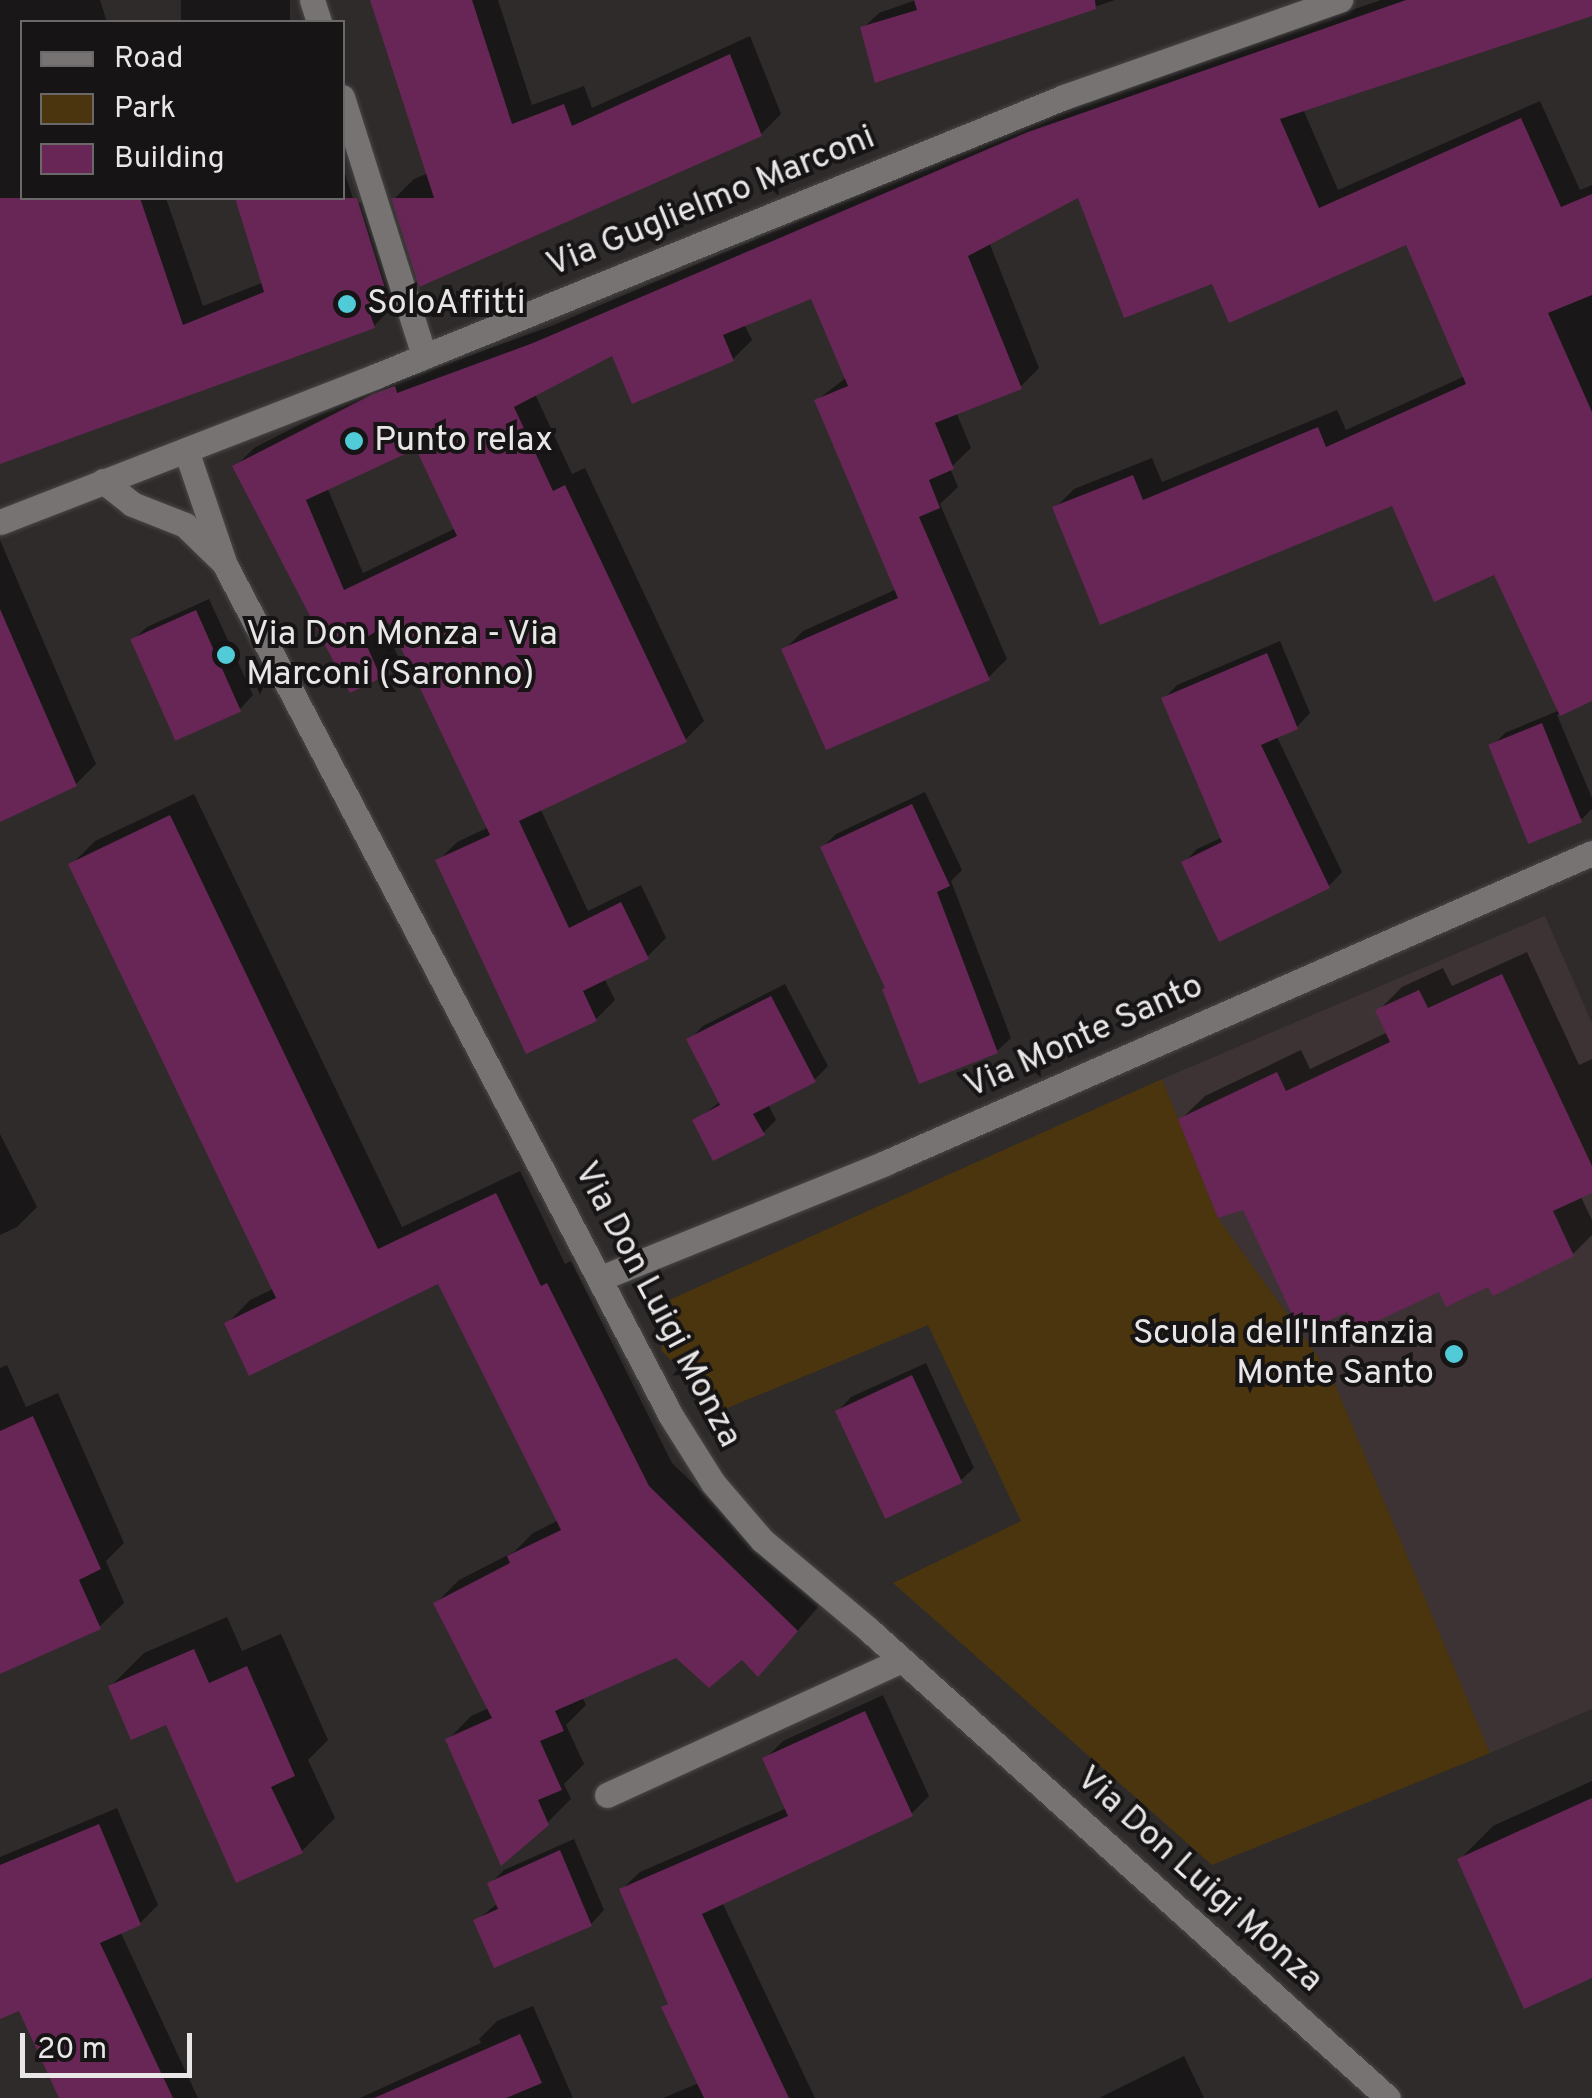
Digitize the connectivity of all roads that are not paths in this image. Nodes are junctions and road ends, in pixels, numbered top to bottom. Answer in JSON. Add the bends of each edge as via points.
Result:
{"nodes":[{"id":1,"x":1340,"y":0,"type":"edge"},
{"id":2,"x":345,"y":106,"type":"edge"},
{"id":3,"x":424,"y":356,"type":"junction"},
{"id":4,"x":186,"y":450,"type":"junction"},
{"id":5,"x":103,"y":481,"type":"junction"},
{"id":6,"x":0,"y":522,"type":"edge"},
{"id":7,"x":225,"y":565,"type":"junction"},
{"id":8,"x":1592,"y":853,"type":"edge"},
{"id":9,"x":601,"y":1278,"type":"junction"},
{"id":10,"x":902,"y":1660,"type":"junction"},
{"id":11,"x":607,"y":1795,"type":"dead end"},
{"id":12,"x":1388,"y":2098,"type":"edge"}],
"edges":[{"from":1,"to":3,"type":"street","name":"Via Guglielmo Marconi","via":[[1064,97]]},
{"from":2,"to":3,"type":"street"},
{"from":3,"to":4,"type":"street","name":"Via Guglielmo Marconi"},
{"from":4,"to":5,"type":"street","name":"Via Guglielmo Marconi"},
{"from":4,"to":7,"type":"street","name":"Via Don Luigi Monza"},
{"from":5,"to":6,"type":"street","name":"Via Guglielmo Marconi"},
{"from":5,"to":7,"type":"street","name":"Via Don Luigi Monza","via":[[132,504],[185,525]]},
{"from":7,"to":9,"type":"street","name":"Via Don Luigi Monza"},
{"from":8,"to":9,"type":"street","name":"Via Monte Santo","via":[[920,1148]]},
{"from":9,"to":10,"type":"street","name":"Via Don Luigi Monza","via":[[713,1483],[762,1540]]},
{"from":10,"to":11,"type":"street"},
{"from":10,"to":12,"type":"street","name":"Via Don Luigi Monza"}]}
